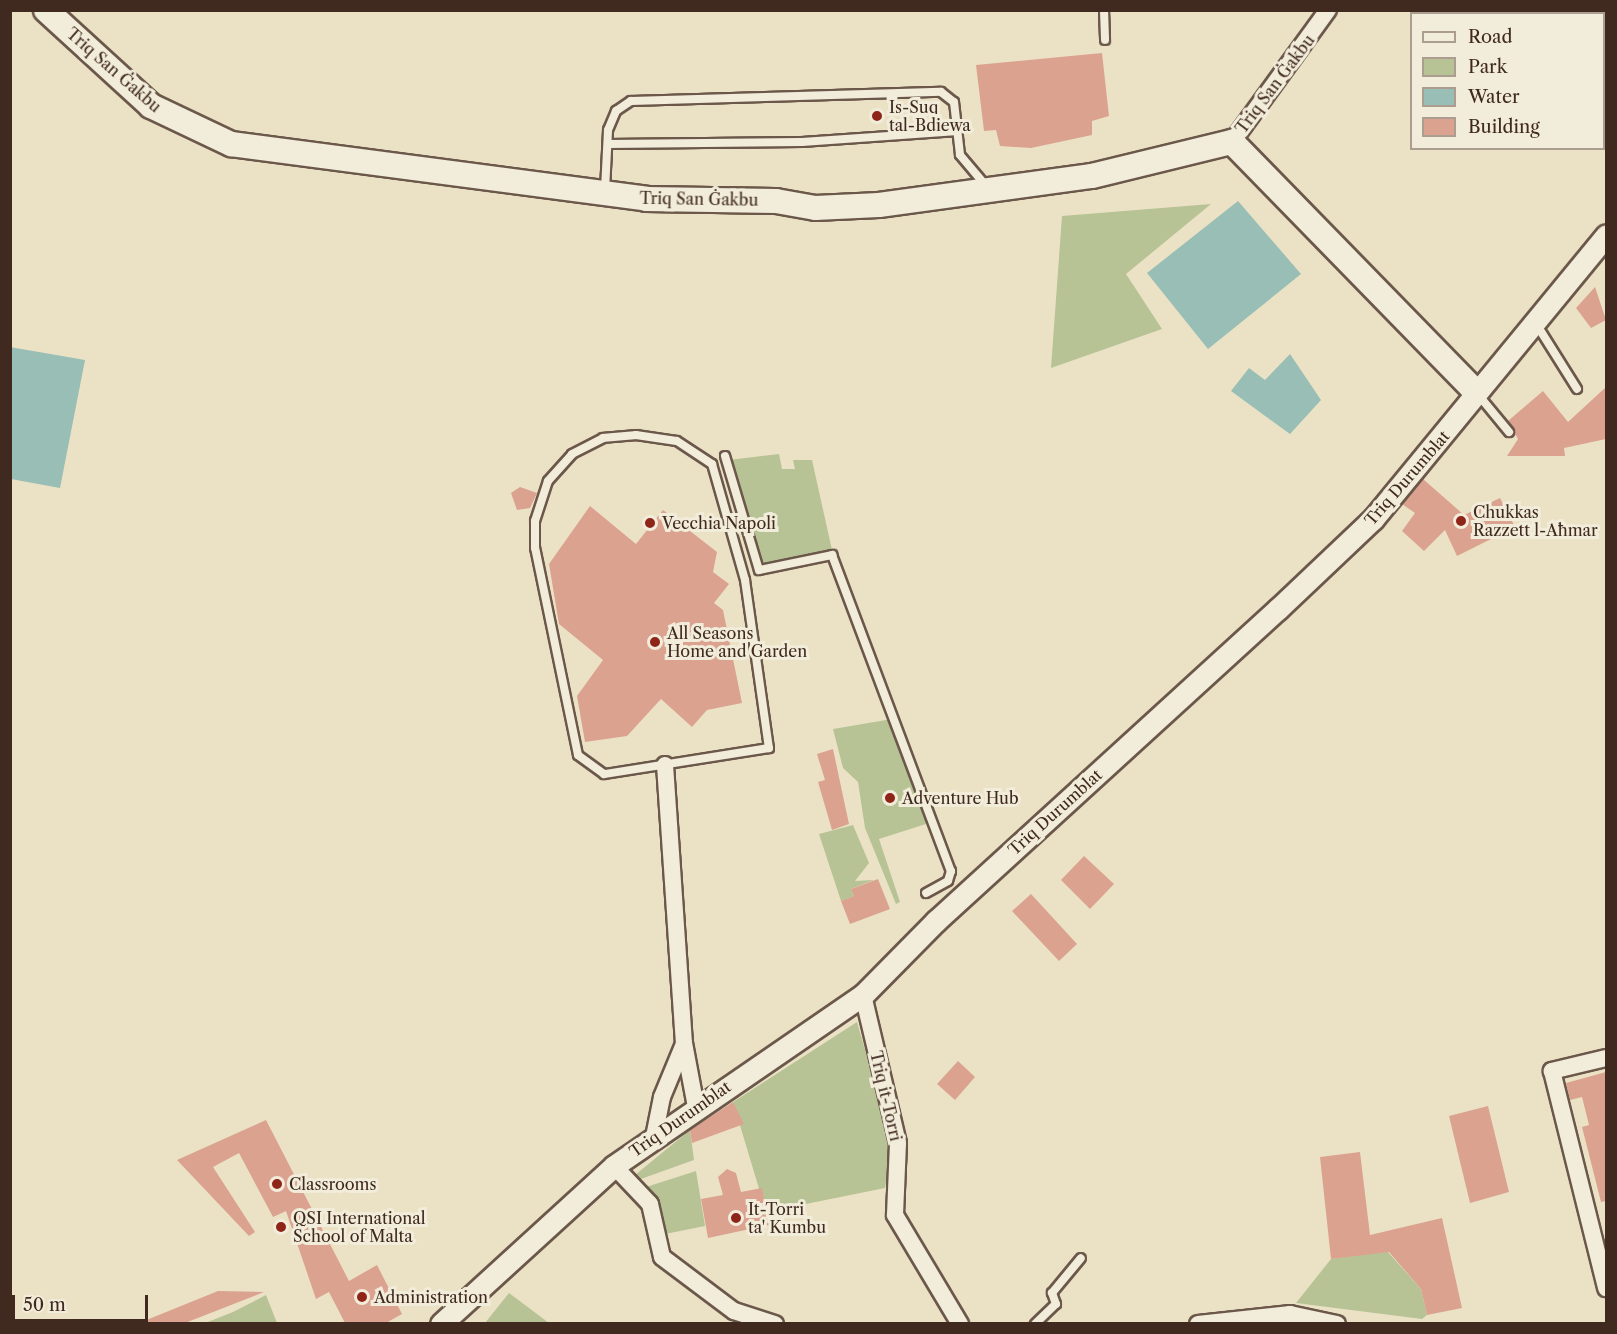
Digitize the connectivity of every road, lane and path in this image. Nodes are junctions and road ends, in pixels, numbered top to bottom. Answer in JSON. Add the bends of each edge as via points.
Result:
{"nodes":[{"id":1,"x":46,"y":10,"type":"edge"},
{"id":2,"x":1104,"y":10,"type":"edge"},
{"id":3,"x":1328,"y":10,"type":"edge"},
{"id":4,"x":1105,"y":40,"type":"dead end"},
{"id":5,"x":958,"y":131,"type":"junction"},
{"id":6,"x":1232,"y":142,"type":"junction"},
{"id":7,"x":608,"y":144,"type":"junction"},
{"id":8,"x":993,"y":193,"type":"junction"},
{"id":9,"x":605,"y":194,"type":"junction"},
{"id":10,"x":1606,"y":235,"type":"edge"},
{"id":11,"x":1533,"y":319,"type":"junction"},
{"id":12,"x":1577,"y":389,"type":"dead end"},
{"id":13,"x":1476,"y":392,"type":"junction"},
{"id":14,"x":1509,"y":432,"type":"dead end"},
{"id":15,"x":725,"y":456,"type":"dead end"},
{"id":16,"x":665,"y":765,"type":"junction"},
{"id":17,"x":926,"y":892,"type":"dead end"},
{"id":18,"x":863,"y":995,"type":"junction"},
{"id":19,"x":684,"y":1043,"type":"junction"},
{"id":20,"x":1606,"y":1058,"type":"edge"},
{"id":21,"x":696,"y":1107,"type":"junction"},
{"id":22,"x":654,"y":1137,"type":"junction"},
{"id":23,"x":614,"y":1166,"type":"junction"},
{"id":24,"x":1081,"y":1257,"type":"dead end"},
{"id":25,"x":1606,"y":1288,"type":"edge"},
{"id":26,"x":441,"y":1323,"type":"edge"},
{"id":27,"x":775,"y":1323,"type":"edge"},
{"id":28,"x":960,"y":1323,"type":"edge"},
{"id":29,"x":1035,"y":1323,"type":"edge"},
{"id":30,"x":1198,"y":1323,"type":"edge"},
{"id":31,"x":1337,"y":1323,"type":"edge"}],
"edges":[{"from":1,"to":9,"type":"main road","name":"Triq San Ġakbu","via":[[151,106],[231,144]]},
{"from":2,"to":4,"type":"lane"},
{"from":3,"to":6,"type":"street","name":"Triq San Ġakbu"},
{"from":5,"to":7,"type":"lane","via":[[802,142]]},
{"from":5,"to":7,"type":"lane","via":[[954,102],[941,92],[662,97],[631,101],[616,111]]},
{"from":5,"to":8,"type":"lane","via":[[968,170]]},
{"from":6,"to":8,"type":"main road","name":"Triq San Ġakbu","via":[[1092,176]]},
{"from":6,"to":13,"type":"main road"},
{"from":7,"to":9,"type":"lane"},
{"from":8,"to":9,"type":"main road","name":"Triq San Ġakbu","via":[[815,208],[776,201]]},
{"from":10,"to":11,"type":"street","name":"Triq Durumblat"},
{"from":11,"to":12,"type":"lane"},
{"from":11,"to":13,"type":"street","name":"Triq Durumblat"},
{"from":13,"to":14,"type":"lane"},
{"from":13,"to":18,"type":"street","name":"Triq Durumblat","via":[[1373,519],[936,921]]},
{"from":15,"to":17,"type":"lane","via":[[759,570],[832,555],[951,871],[948,881]]},
{"from":16,"to":16,"type":"lane","via":[[604,774],[578,755],[535,548],[535,521],[548,481],[572,454],[603,438],[677,441],[712,464],[746,580],[769,748]]},
{"from":16,"to":19,"type":"street"},
{"from":18,"to":21,"type":"street","name":"Triq Durumblat"},
{"from":18,"to":28,"type":"street","name":"Triq it-Torri","via":[[898,1143],[895,1215]]},
{"from":19,"to":21,"type":"street"},
{"from":19,"to":22,"type":"street","via":[[662,1097]]},
{"from":20,"to":25,"type":"street","via":[[1552,1071]]},
{"from":21,"to":22,"type":"street","name":"Triq Durumblat"},
{"from":22,"to":23,"type":"street","name":"Triq Durumblat"},
{"from":23,"to":26,"type":"street","name":"Triq Durumblat"},
{"from":23,"to":27,"type":"street","via":[[650,1204],[662,1257],[734,1311]]},
{"from":24,"to":29,"type":"lane","via":[[1052,1293],[1056,1304]]},
{"from":30,"to":31,"type":"street","via":[[1290,1314]]}]}
